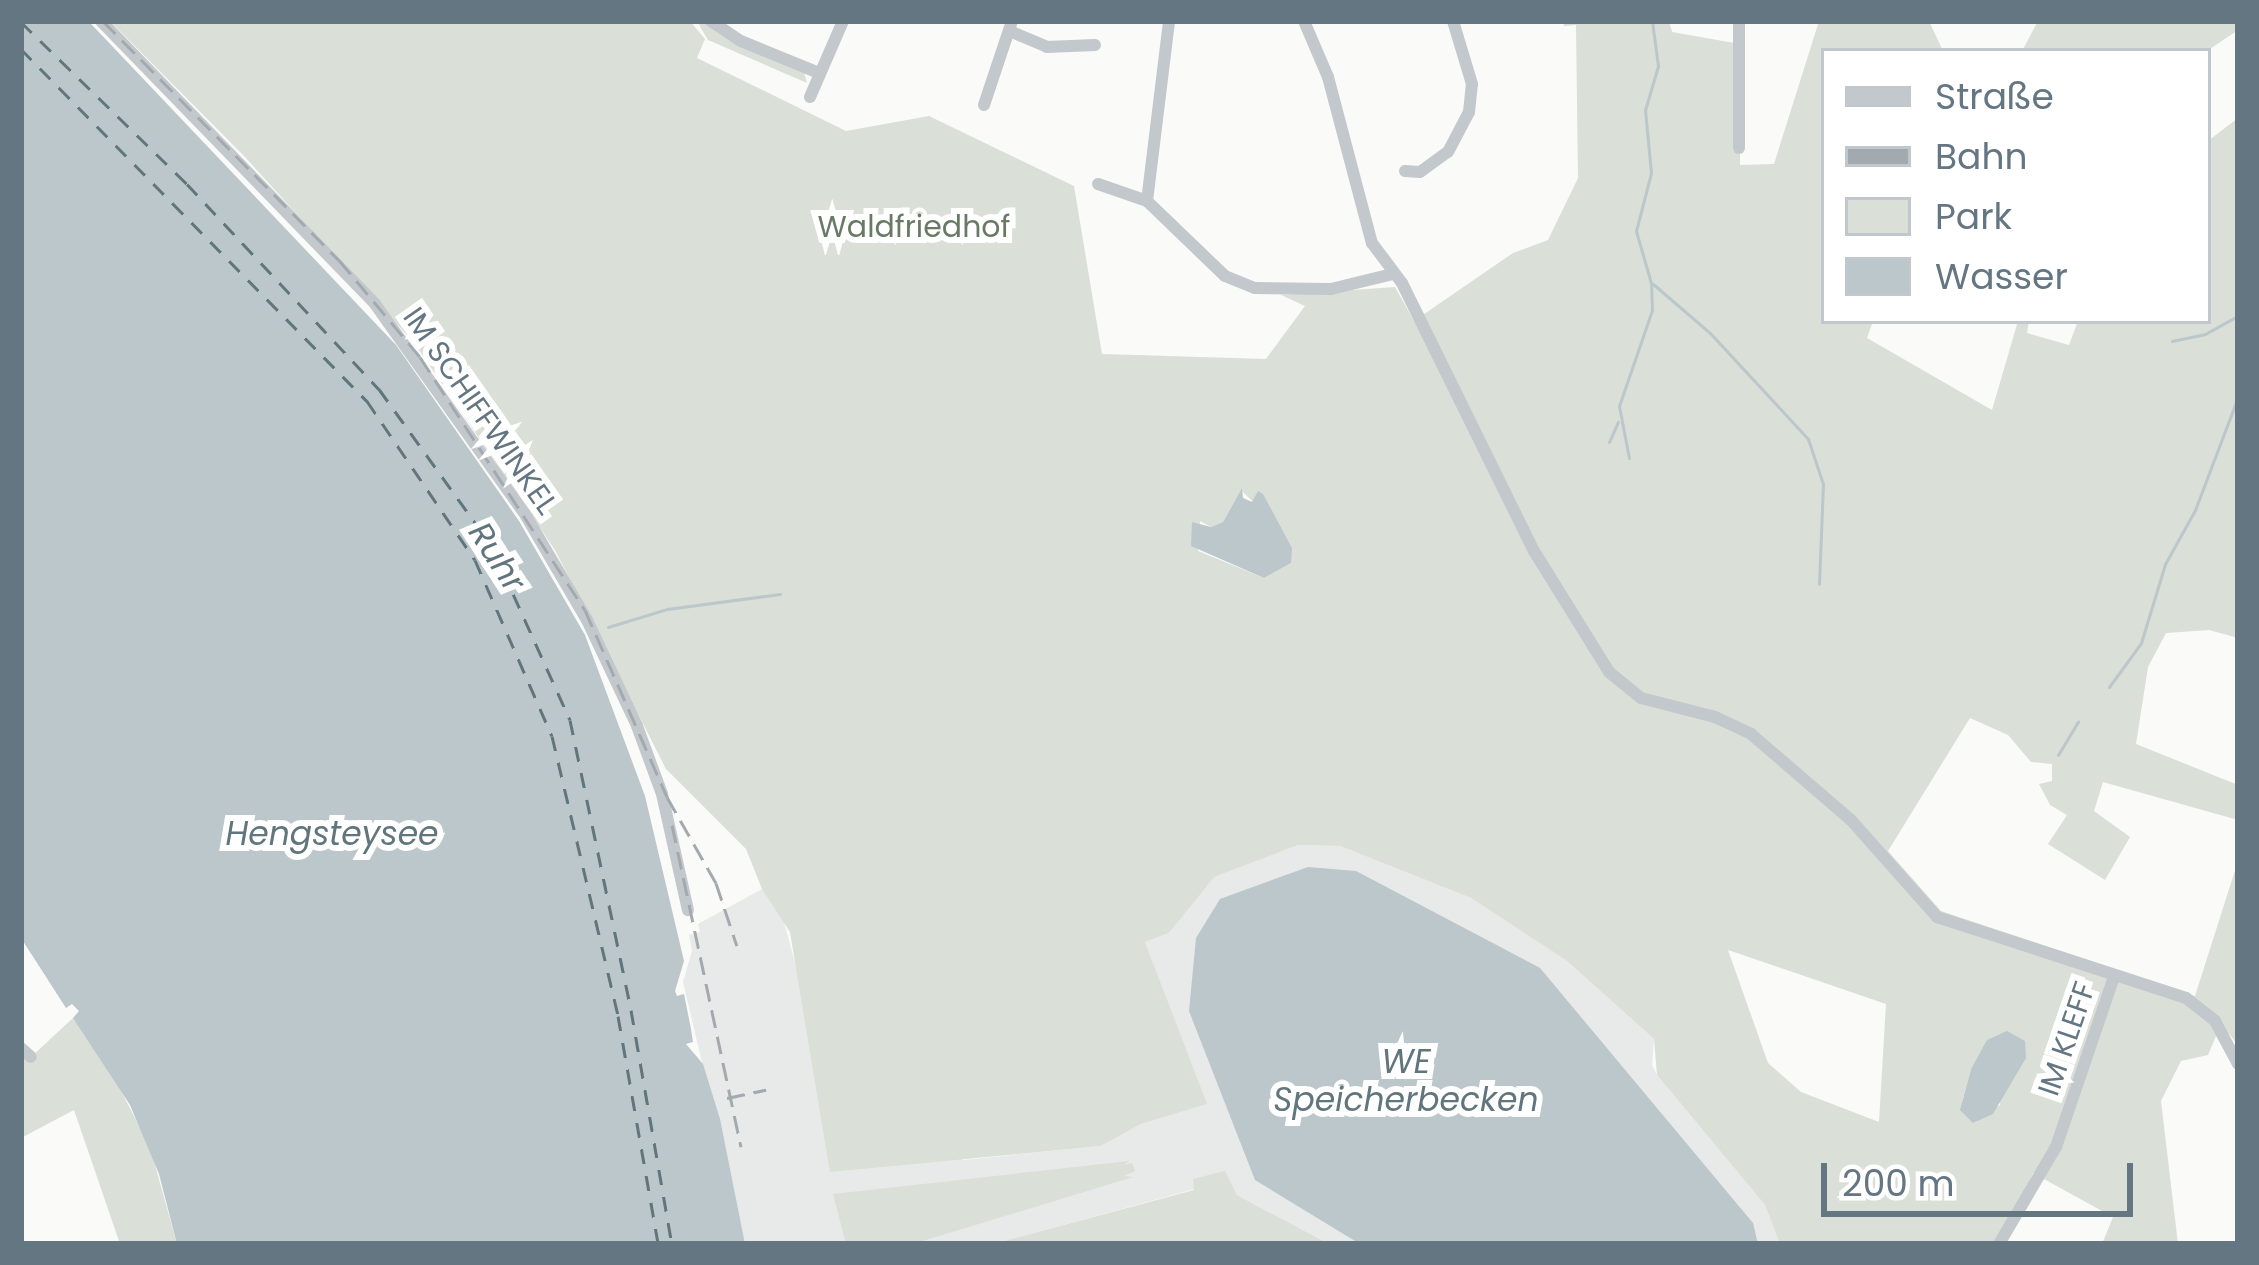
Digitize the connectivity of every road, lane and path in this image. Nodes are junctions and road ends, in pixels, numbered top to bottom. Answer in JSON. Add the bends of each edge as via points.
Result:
{"nodes":[{"id":1,"x":101,"y":21,"type":"edge"},
{"id":2,"x":711,"y":21,"type":"edge"},
{"id":3,"x":843,"y":21,"type":"edge"},
{"id":4,"x":1168,"y":21,"type":"edge"},
{"id":5,"x":1304,"y":21,"type":"edge"},
{"id":6,"x":1453,"y":21,"type":"edge"},
{"id":7,"x":1739,"y":21,"type":"edge"},
{"id":8,"x":1012,"y":26,"type":"edge"},
{"id":9,"x":1095,"y":45,"type":"dead end"},
{"id":10,"x":819,"y":73,"type":"junction"},
{"id":11,"x":810,"y":97,"type":"dead end"},
{"id":12,"x":984,"y":105,"type":"dead end"},
{"id":13,"x":1739,"y":148,"type":"dead end"},
{"id":14,"x":1405,"y":171,"type":"dead end"},
{"id":15,"x":1098,"y":184,"type":"dead end"},
{"id":16,"x":1148,"y":201,"type":"junction"},
{"id":17,"x":1393,"y":274,"type":"junction"},
{"id":18,"x":688,"y":910,"type":"dead end"},
{"id":19,"x":2114,"y":977,"type":"junction"},
{"id":20,"x":2238,"y":1064,"type":"edge"},
{"id":21,"x":1999,"y":1244,"type":"edge"}],
"edges":[{"from":1,"to":18,"type":"street","name":"IM SCHIFFWINKEL","via":[[375,304],[526,516],[637,726]]},
{"from":2,"to":10,"type":"street"},
{"from":3,"to":10,"type":"street"},
{"from":4,"to":16,"type":"street"},
{"from":5,"to":17,"type":"street","via":[[1328,77],[1360,213]]},
{"from":6,"to":14,"type":"street","via":[[1472,84],[1469,112],[1448,152],[1420,172]]},
{"from":7,"to":13,"type":"street"},
{"from":8,"to":9,"type":"street","via":[[1073,53]]},
{"from":8,"to":12,"type":"street"},
{"from":10,"to":11,"type":"street"},
{"from":15,"to":16,"type":"street"},
{"from":16,"to":17,"type":"street","via":[[1225,276],[1256,288],[1331,290]]},
{"from":17,"to":19,"type":"street","via":[[1534,551],[1625,688],[1751,734],[1851,820],[1937,917]]},
{"from":19,"to":20,"type":"street","via":[[2186,998],[2215,1021]]},
{"from":19,"to":21,"type":"street","name":"IM KLEFF","via":[[2056,1147]]}]}
